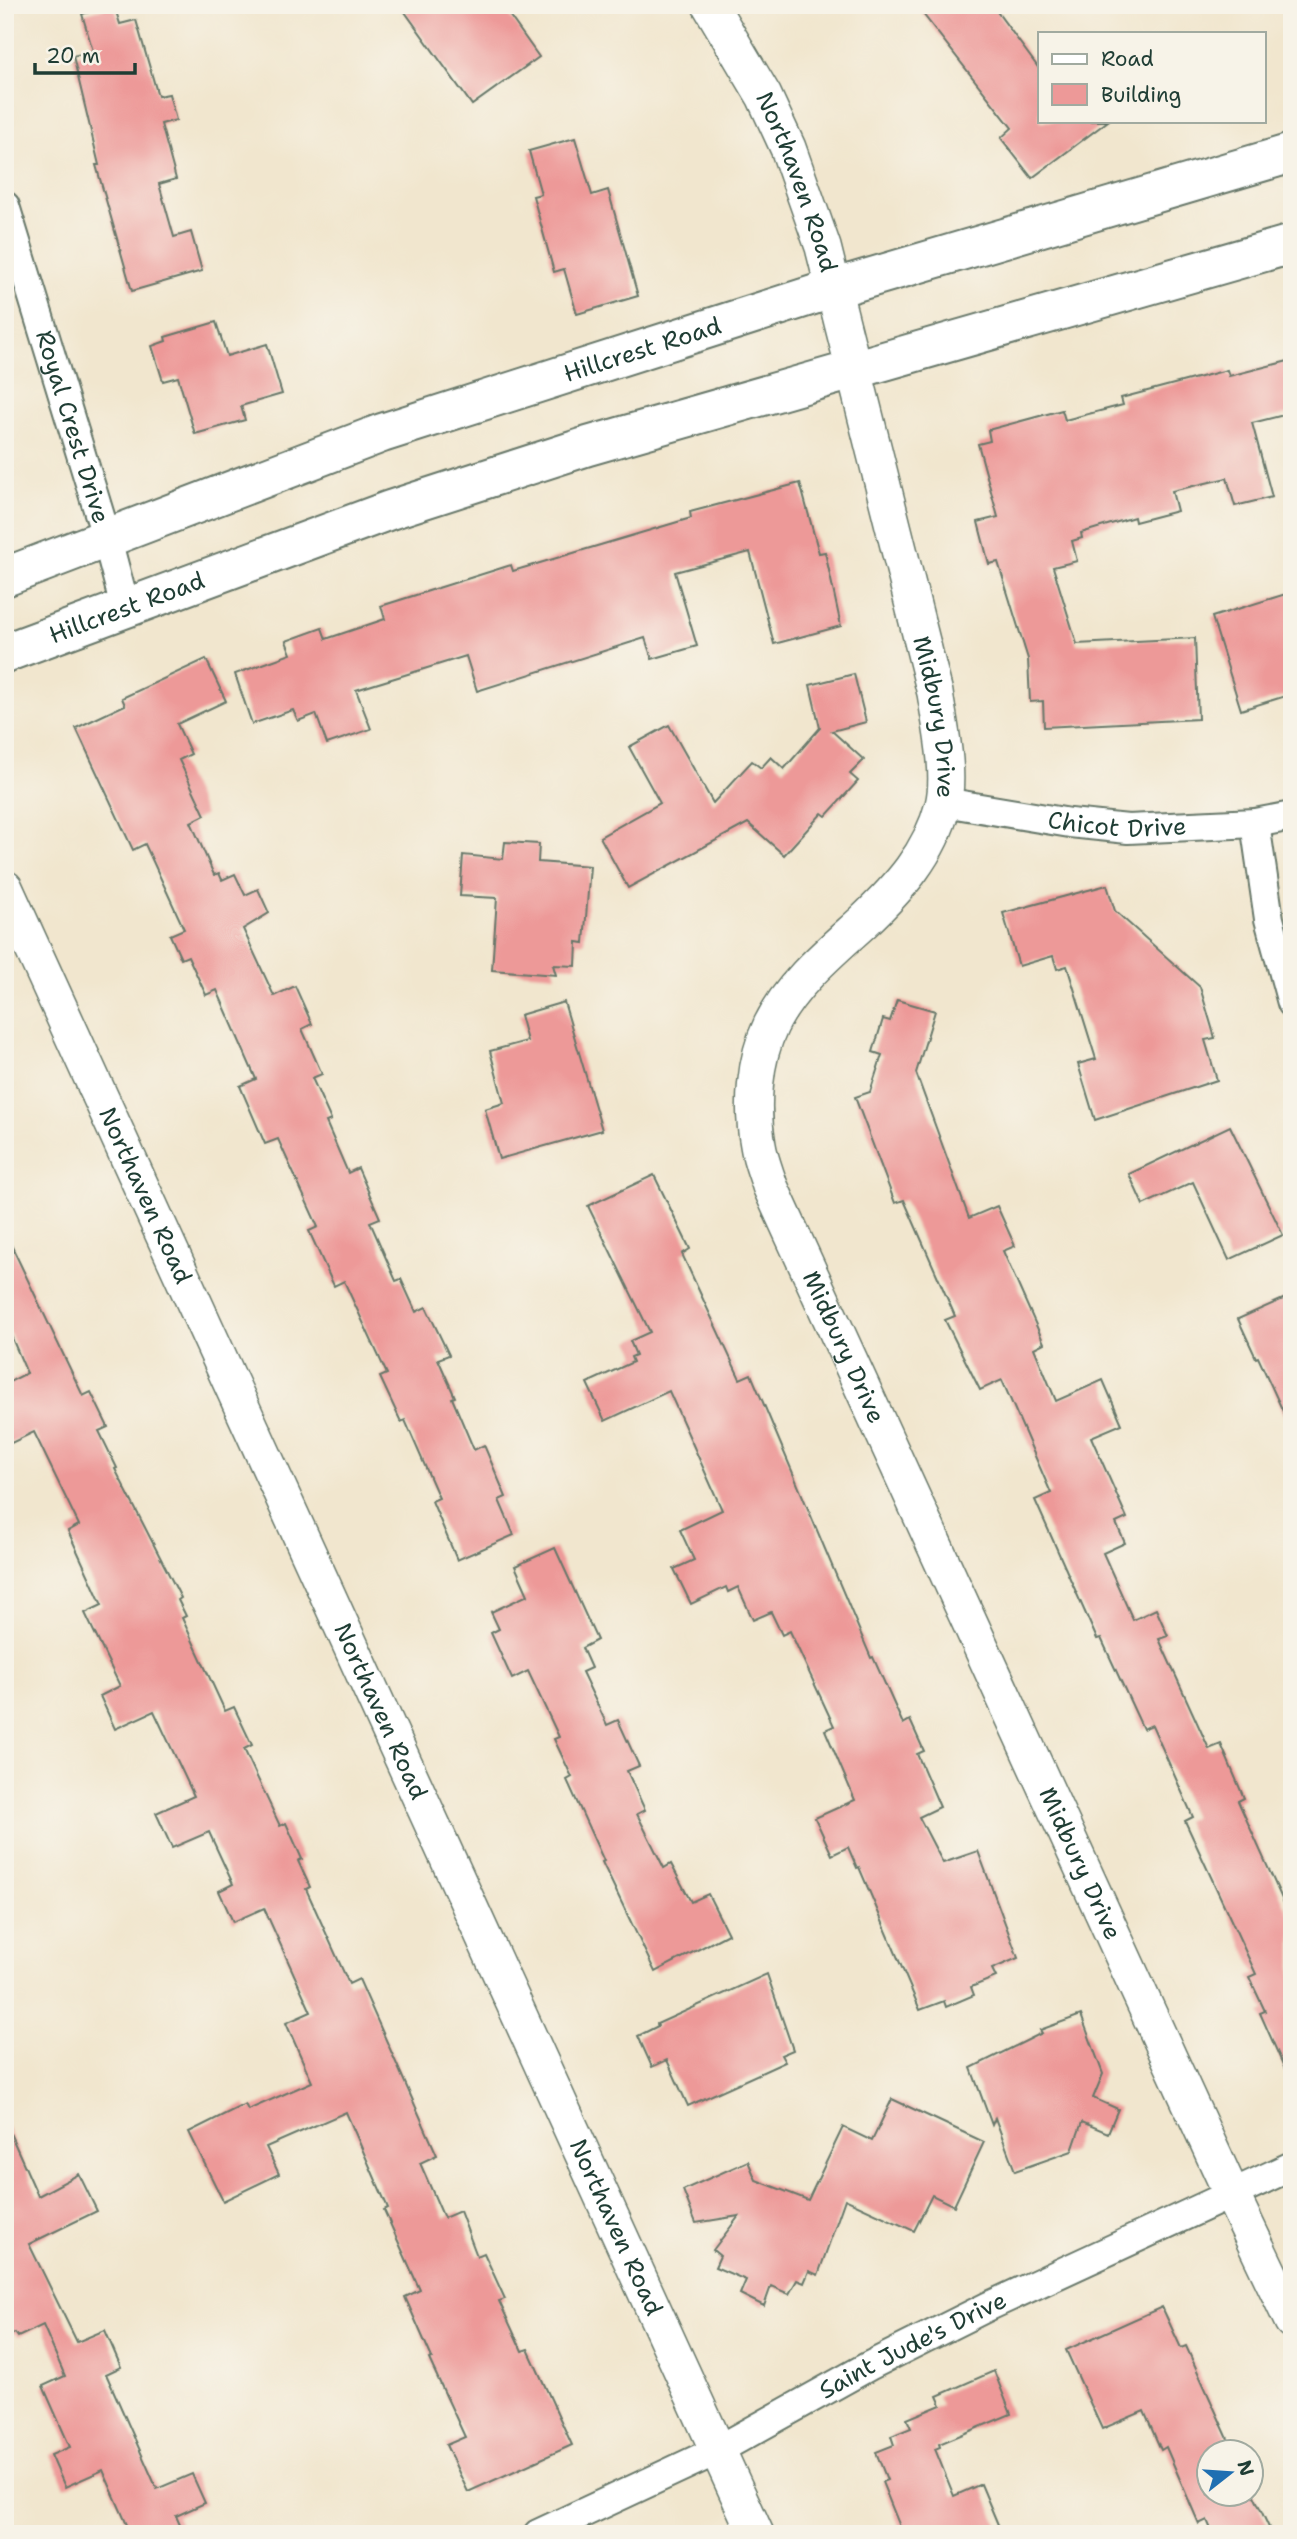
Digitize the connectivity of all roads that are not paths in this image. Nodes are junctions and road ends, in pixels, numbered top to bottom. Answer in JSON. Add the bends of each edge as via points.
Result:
{"nodes":[{"id":1,"x":710,"y":5,"type":"edge"},
{"id":2,"x":1292,"y":153,"type":"edge"},
{"id":3,"x":5,"y":206,"type":"edge"},
{"id":4,"x":1292,"y":244,"type":"edge"},
{"id":5,"x":835,"y":288,"type":"junction"},
{"id":6,"x":856,"y":370,"type":"junction"},
{"id":7,"x":107,"y":539,"type":"junction"},
{"id":8,"x":5,"y":577,"type":"edge"},
{"id":9,"x":125,"y":607,"type":"junction"},
{"id":10,"x":5,"y":653,"type":"edge"},
{"id":11,"x":943,"y":802,"type":"junction"},
{"id":12,"x":1292,"y":816,"type":"edge"},
{"id":13,"x":1255,"y":823,"type":"junction"},
{"id":14,"x":5,"y":888,"type":"edge"},
{"id":15,"x":1292,"y":1003,"type":"edge"},
{"id":16,"x":1292,"y":2165,"type":"edge"},
{"id":17,"x":1231,"y":2193,"type":"junction"},
{"id":18,"x":1292,"y":2321,"type":"edge"},
{"id":19,"x":718,"y":2450,"type":"junction"},
{"id":20,"x":538,"y":2534,"type":"edge"},
{"id":21,"x":756,"y":2534,"type":"edge"}],
"edges":[{"from":1,"to":5,"type":"street","name":"Northaven Road","via":[[764,96],[788,148]]},
{"from":2,"to":5,"type":"main road","name":"Hillcrest Road"},
{"from":3,"to":7,"type":"street","name":"Royal Crest Drive"},
{"from":4,"to":6,"type":"main road","name":"Hillcrest Road"},
{"from":5,"to":6,"type":"street","name":"Northaven Road"},
{"from":5,"to":7,"type":"main road","name":"Hillcrest Road","via":[[382,433]]},
{"from":6,"to":9,"type":"main road","name":"Hillcrest Road","via":[[588,446],[390,510]]},
{"from":6,"to":11,"type":"street","name":"Midbury Drive","via":[[935,694],[945,754]]},
{"from":7,"to":8,"type":"main road","name":"Hillcrest Road"},
{"from":7,"to":9,"type":"street","name":"Royal Crest Drive"},
{"from":9,"to":10,"type":"main road","name":"Hillcrest Road"},
{"from":11,"to":13,"type":"street","name":"Chicot Drive","via":[[1128,829]]},
{"from":11,"to":17,"type":"street","name":"Midbury Drive","via":[[929,843],[906,879],[814,968],[771,1026],[759,1065],[754,1107],[758,1146],[770,1186]]},
{"from":12,"to":13,"type":"street","name":"Chicot Drive"},
{"from":13,"to":15,"type":"street","via":[[1269,919]]},
{"from":14,"to":19,"type":"street","name":"Northaven Road"},
{"from":16,"to":17,"type":"street","name":"Saint Jude's Drive"},
{"from":17,"to":18,"type":"street","name":"Midbury Drive"},
{"from":17,"to":19,"type":"street","name":"Saint Jude's Drive","via":[[869,2366]]},
{"from":19,"to":20,"type":"street","name":"Saint Jude's Drive"},
{"from":19,"to":21,"type":"street","name":"Northaven Road"}]}
